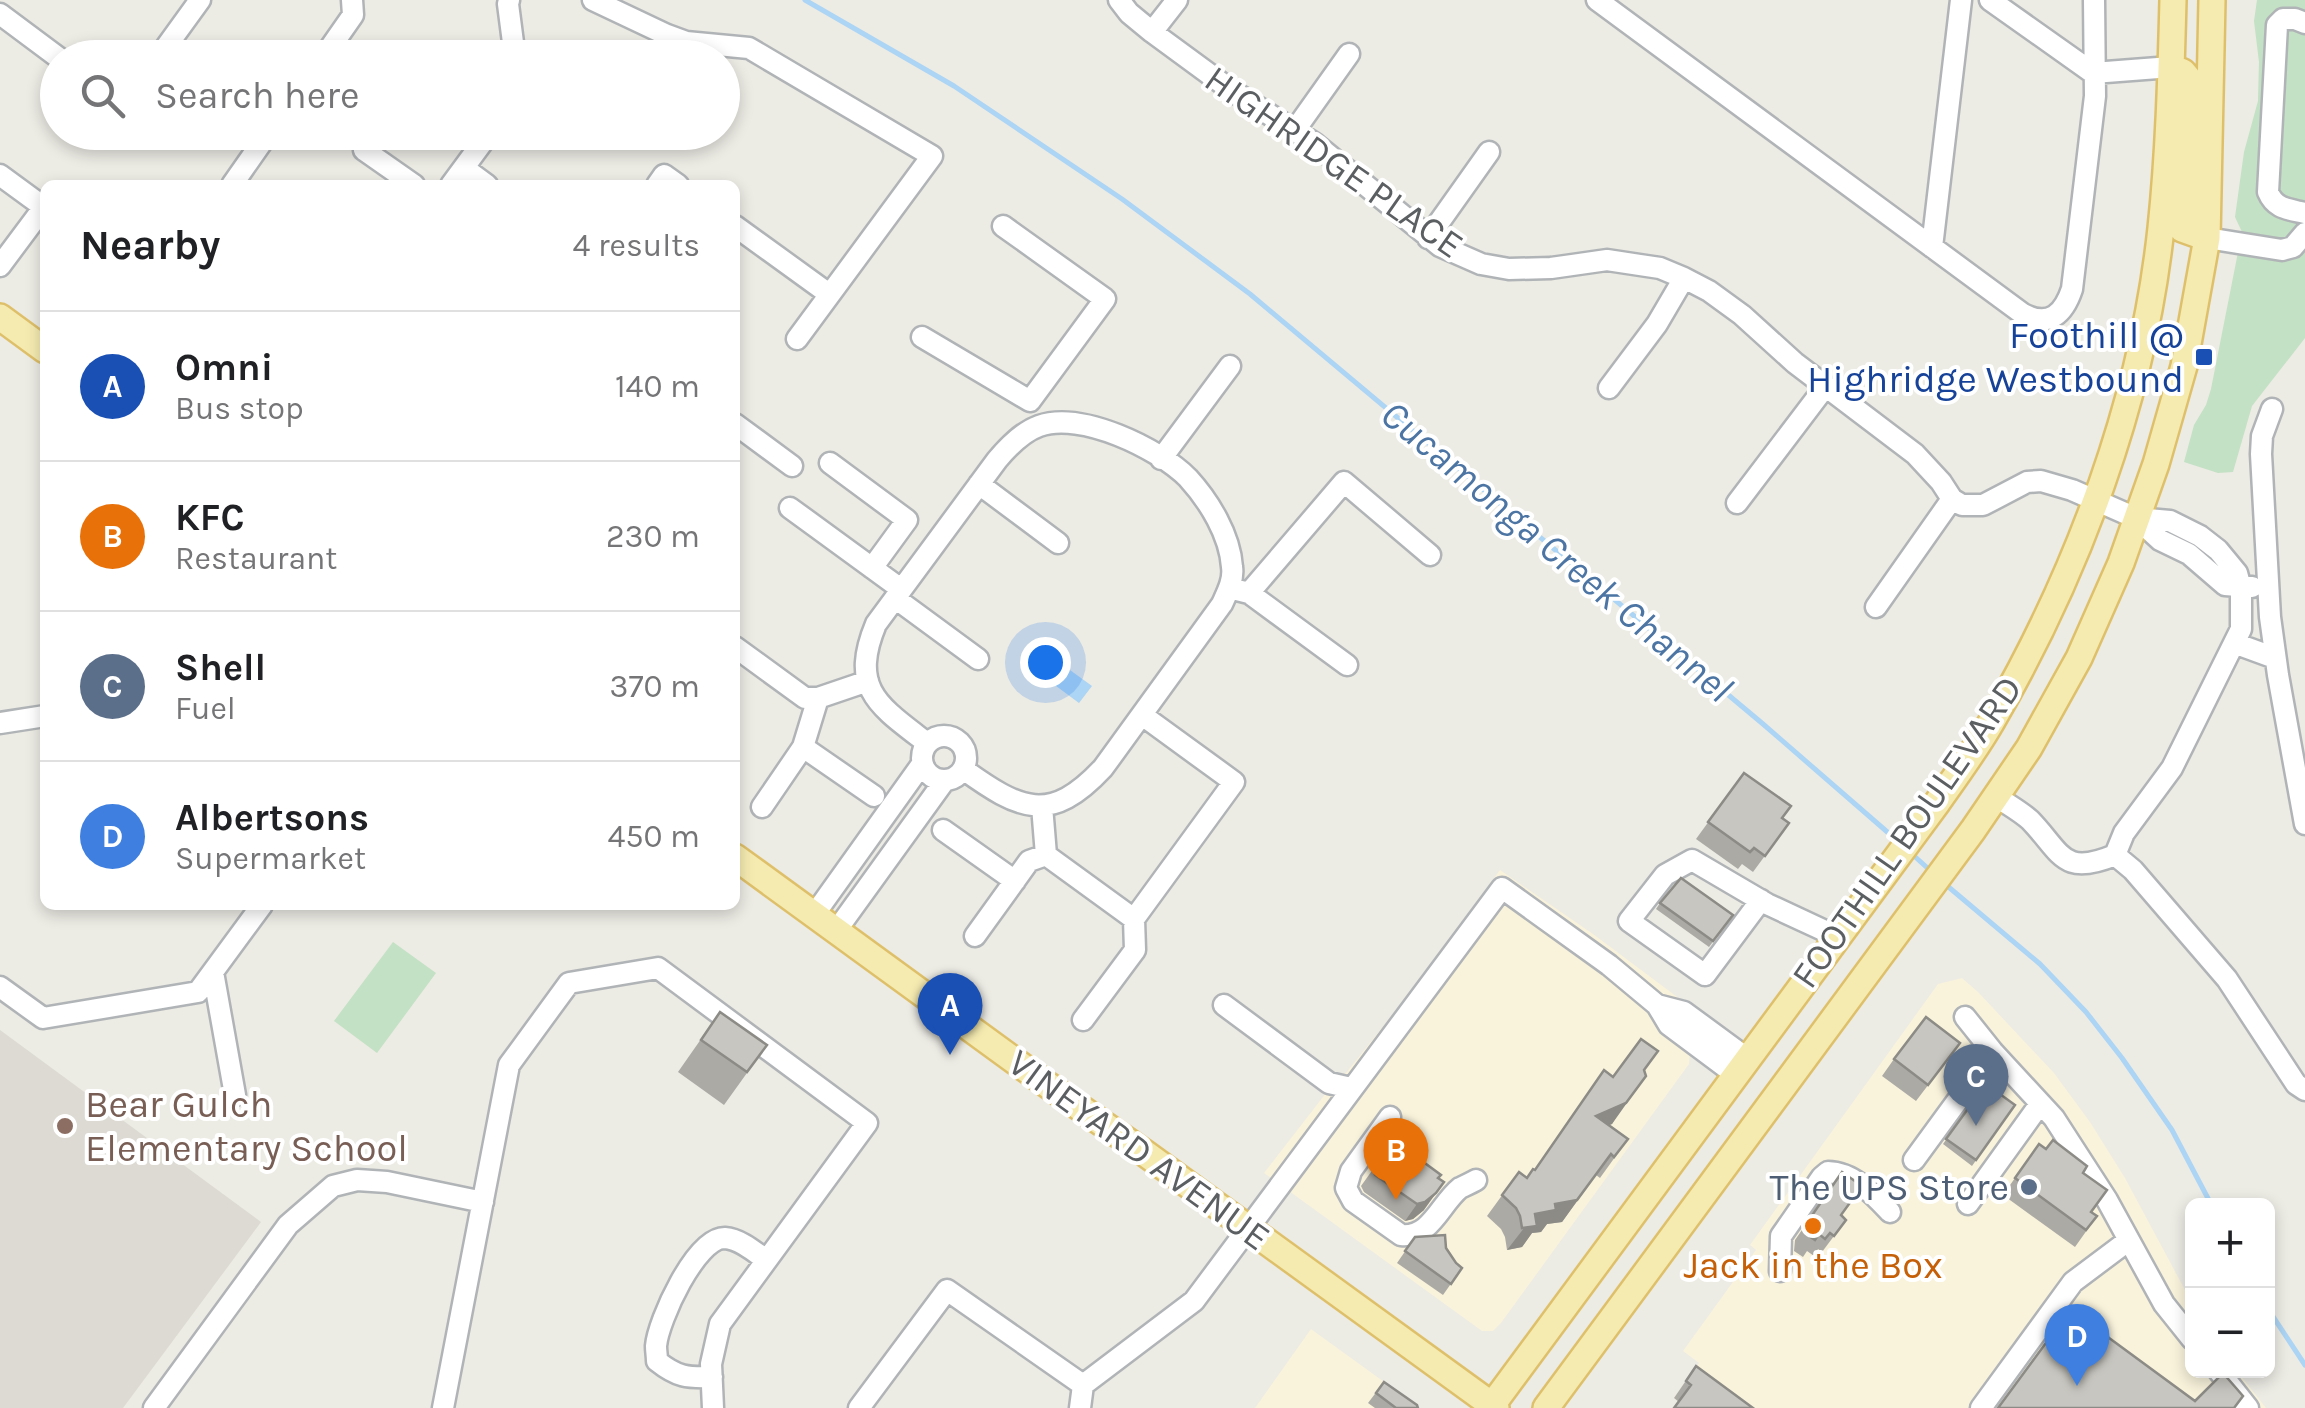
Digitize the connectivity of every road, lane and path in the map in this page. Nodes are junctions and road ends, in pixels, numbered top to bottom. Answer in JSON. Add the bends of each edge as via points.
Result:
{"nodes":[{"id":1,"x":200,"y":0,"type":"edge"},
{"id":2,"x":352,"y":0,"type":"edge"},
{"id":3,"x":509,"y":0,"type":"edge"},
{"id":4,"x":593,"y":0,"type":"edge"},
{"id":5,"x":1119,"y":0,"type":"edge"},
{"id":6,"x":1177,"y":0,"type":"edge"},
{"id":7,"x":1961,"y":0,"type":"edge"},
{"id":8,"x":1990,"y":0,"type":"edge"},
{"id":9,"x":2094,"y":0,"type":"edge"},
{"id":10,"x":2173,"y":0,"type":"edge"},
{"id":11,"x":2212,"y":0,"type":"edge"},
{"id":12,"x":1600,"y":1,"type":"edge"},
{"id":13,"x":0,"y":14,"type":"edge"},
{"id":14,"x":2298,"y":14,"type":"edge"},
{"id":15,"x":1152,"y":32,"type":"junction"},
{"id":16,"x":171,"y":40,"type":"edge"},
{"id":17,"x":336,"y":40,"type":"edge"},
{"id":18,"x":513,"y":40,"type":"edge"},
{"id":19,"x":680,"y":40,"type":"edge"},
{"id":20,"x":40,"y":44,"type":"edge"},
{"id":21,"x":740,"y":47,"type":"edge"},
{"id":22,"x":1349,"y":54,"type":"dead end"},
{"id":23,"x":2171,"y":67,"type":"junction"},
{"id":24,"x":2094,"y":72,"type":"junction"},
{"id":25,"x":1296,"y":130,"type":"junction"},
{"id":26,"x":257,"y":150,"type":"edge"},
{"id":27,"x":364,"y":150,"type":"dead end"},
{"id":28,"x":477,"y":150,"type":"edge"},
{"id":29,"x":1489,"y":152,"type":"dead end"},
{"id":30,"x":0,"y":175,"type":"edge"},
{"id":31,"x":458,"y":177,"type":"edge"},
{"id":32,"x":236,"y":180,"type":"edge"},
{"id":33,"x":407,"y":180,"type":"edge"},
{"id":34,"x":40,"y":204,"type":"edge"},
{"id":35,"x":2305,"y":213,"type":"edge"},
{"id":36,"x":40,"y":214,"type":"edge"},
{"id":37,"x":1003,"y":226,"type":"dead end"},
{"id":38,"x":740,"y":230,"type":"edge"},
{"id":39,"x":2305,"y":234,"type":"edge"},
{"id":40,"x":1428,"y":238,"type":"junction"},
{"id":41,"x":2207,"y":238,"type":"junction"},
{"id":42,"x":1932,"y":247,"type":"junction"},
{"id":43,"x":0,"y":266,"type":"edge"},
{"id":44,"x":1684,"y":278,"type":"junction"},
{"id":45,"x":829,"y":294,"type":"junction"},
{"id":46,"x":0,"y":316,"type":"edge"},
{"id":47,"x":922,"y":337,"type":"dead end"},
{"id":48,"x":797,"y":339,"type":"dead end"},
{"id":49,"x":40,"y":346,"type":"edge"},
{"id":50,"x":1230,"y":366,"type":"dead end"},
{"id":51,"x":1825,"y":386,"type":"junction"},
{"id":52,"x":1610,"y":388,"type":"dead end"},
{"id":53,"x":1030,"y":401,"type":"junction"},
{"id":54,"x":2272,"y":409,"type":"dead end"},
{"id":55,"x":1040,"y":426,"type":"junction"},
{"id":56,"x":740,"y":429,"type":"edge"},
{"id":57,"x":1161,"y":458,"type":"junction"},
{"id":58,"x":830,"y":463,"type":"dead end"},
{"id":59,"x":792,"y":466,"type":"dead end"},
{"id":60,"x":979,"y":484,"type":"junction"},
{"id":61,"x":1952,"y":499,"type":"junction"},
{"id":62,"x":2096,"y":500,"type":"junction"},
{"id":63,"x":1738,"y":504,"type":"dead end"},
{"id":64,"x":790,"y":508,"type":"dead end"},
{"id":65,"x":2136,"y":518,"type":"junction"},
{"id":66,"x":1058,"y":544,"type":"dead end"},
{"id":67,"x":1430,"y":556,"type":"dead end"},
{"id":68,"x":872,"y":568,"type":"junction"},
{"id":69,"x":2269,"y":584,"type":"junction"},
{"id":70,"x":2242,"y":588,"type":"junction"},
{"id":71,"x":1239,"y":590,"type":"junction"},
{"id":72,"x":898,"y":594,"type":"junction"},
{"id":73,"x":1876,"y":607,"type":"dead end"},
{"id":74,"x":2237,"y":636,"type":"junction"},
{"id":75,"x":740,"y":651,"type":"edge"},
{"id":76,"x":2275,"y":658,"type":"junction"},
{"id":77,"x":978,"y":660,"type":"dead end"},
{"id":78,"x":1347,"y":665,"type":"dead end"},
{"id":79,"x":868,"y":681,"type":"junction"},
{"id":80,"x":818,"y":698,"type":"junction"},
{"id":81,"x":1142,"y":715,"type":"junction"},
{"id":82,"x":40,"y":717,"type":"edge"},
{"id":83,"x":0,"y":723,"type":"edge"},
{"id":84,"x":804,"y":747,"type":"junction"},
{"id":85,"x":925,"y":753,"type":"junction"},
{"id":86,"x":954,"y":775,"type":"junction"},
{"id":87,"x":874,"y":796,"type":"dead end"},
{"id":88,"x":1996,"y":796,"type":"junction"},
{"id":89,"x":1042,"y":806,"type":"junction"},
{"id":90,"x":762,"y":807,"type":"dead end"},
{"id":91,"x":2305,"y":824,"type":"edge"},
{"id":92,"x":943,"y":830,"type":"dead end"},
{"id":93,"x":1046,"y":855,"type":"junction"},
{"id":94,"x":2115,"y":855,"type":"junction"},
{"id":95,"x":740,"y":861,"type":"edge"},
{"id":96,"x":1014,"y":881,"type":"junction"},
{"id":97,"x":1761,"y":900,"type":"junction"},
{"id":98,"x":258,"y":910,"type":"edge"},
{"id":99,"x":814,"y":914,"type":"junction"},
{"id":100,"x":1134,"y":919,"type":"junction"},
{"id":101,"x":836,"y":931,"type":"junction"},
{"id":102,"x":975,"y":936,"type":"dead end"},
{"id":103,"x":1838,"y":937,"type":"junction"},
{"id":104,"x":213,"y":972,"type":"junction"},
{"id":105,"x":0,"y":987,"type":"edge"},
{"id":106,"x":1224,"y":1005,"type":"dead end"},
{"id":107,"x":1965,"y":1018,"type":"dead end"},
{"id":108,"x":1083,"y":1020,"type":"dead end"},
{"id":109,"x":1993,"y":1052,"type":"junction"},
{"id":110,"x":1742,"y":1066,"type":"junction"},
{"id":111,"x":1351,"y":1088,"type":"junction"},
{"id":112,"x":2305,"y":1090,"type":"edge"},
{"id":113,"x":235,"y":1096,"type":"dead end"},
{"id":114,"x":2040,"y":1104,"type":"junction"},
{"id":115,"x":1390,"y":1117,"type":"dead end"},
{"id":116,"x":1914,"y":1160,"type":"dead end"},
{"id":117,"x":1476,"y":1180,"type":"dead end"},
{"id":118,"x":483,"y":1202,"type":"junction"},
{"id":119,"x":1968,"y":1204,"type":"dead end"},
{"id":120,"x":1890,"y":1212,"type":"dead end"},
{"id":121,"x":1248,"y":1228,"type":"junction"},
{"id":122,"x":2129,"y":1240,"type":"junction"},
{"id":123,"x":766,"y":1260,"type":"junction"},
{"id":124,"x":1780,"y":1270,"type":"dead end"},
{"id":125,"x":2185,"y":1330,"type":"edge"},
{"id":126,"x":712,"y":1378,"type":"junction"},
{"id":127,"x":2224,"y":1378,"type":"edge"},
{"id":128,"x":1083,"y":1385,"type":"junction"},
{"id":129,"x":1492,"y":1407,"type":"edge"},
{"id":130,"x":154,"y":1408,"type":"edge"},
{"id":131,"x":444,"y":1408,"type":"edge"},
{"id":132,"x":714,"y":1408,"type":"edge"},
{"id":133,"x":859,"y":1408,"type":"edge"},
{"id":134,"x":1080,"y":1408,"type":"edge"},
{"id":135,"x":1546,"y":1408,"type":"edge"},
{"id":136,"x":1981,"y":1408,"type":"edge"},
{"id":137,"x":2248,"y":1408,"type":"edge"}],
"edges":[{"from":1,"to":16,"type":"street"},
{"from":2,"to":17,"type":"street","via":[[353,15]]},
{"from":3,"to":18,"type":"street"},
{"from":4,"to":19,"type":"street"},
{"from":5,"to":15,"type":"street","name":"HIGHRIDGE PLACE"},
{"from":6,"to":15,"type":"street"},
{"from":7,"to":42,"type":"street"},
{"from":8,"to":24,"type":"street"},
{"from":9,"to":24,"type":"street"},
{"from":10,"to":23,"type":"main road","name":"FOOTHILL BOULEVARD"},
{"from":11,"to":41,"type":"main road","name":"FOOTHILL BOULEVARD"},
{"from":12,"to":42,"type":"street"},
{"from":13,"to":20,"type":"street"},
{"from":14,"to":35,"type":"street","via":[[2276,24],[2268,192],[2279,208]]},
{"from":15,"to":25,"type":"street","name":"HIGHRIDGE PLACE"},
{"from":21,"to":45,"type":"street","via":[[932,156]]},
{"from":22,"to":25,"type":"street"},
{"from":23,"to":24,"type":"street"},
{"from":23,"to":41,"type":"main road","via":[[2188,78],[2182,229]]},
{"from":23,"to":62,"type":"main road","name":"FOOTHILL BOULEVARD","via":[[2152,288]]},
{"from":24,"to":42,"type":"street","via":[[2066,306],[2052,317],[2032,319]]},
{"from":25,"to":40,"type":"street","name":"HIGHRIDGE PLACE"},
{"from":26,"to":32,"type":"street"},
{"from":27,"to":33,"type":"street"},
{"from":28,"to":31,"type":"street"},
{"from":29,"to":40,"type":"street"},
{"from":30,"to":34,"type":"street"},
{"from":36,"to":43,"type":"street"},
{"from":37,"to":53,"type":"street","via":[[1105,299]]},
{"from":38,"to":45,"type":"street"},
{"from":39,"to":41,"type":"street","via":[[2282,250]]},
{"from":40,"to":44,"type":"street","name":"HIGHRIDGE PLACE","via":[[1481,264],[1552,268],[1606,260]]},
{"from":41,"to":65,"type":"main road","name":"FOOTHILL BOULEVARD","via":[[2184,366]]},
{"from":44,"to":51,"type":"street","name":"HIGHRIDGE PLACE","via":[[1742,315]]},
{"from":44,"to":52,"type":"street"},
{"from":45,"to":48,"type":"street"},
{"from":46,"to":49,"type":"main road"},
{"from":47,"to":53,"type":"street"},
{"from":50,"to":57,"type":"street"},
{"from":51,"to":61,"type":"street","name":"HIGHRIDGE PLACE","via":[[1915,454]]},
{"from":51,"to":63,"type":"street"},
{"from":53,"to":55,"type":"street"},
{"from":54,"to":69,"type":"street","via":[[2261,454]]},
{"from":55,"to":57,"type":"street","via":[[1073,423],[1109,431]]},
{"from":55,"to":60,"type":"street","via":[[1012,443]]},
{"from":56,"to":59,"type":"street"},
{"from":57,"to":71,"type":"street","via":[[1206,499]]},
{"from":58,"to":68,"type":"street","via":[[907,520]]},
{"from":60,"to":66,"type":"street"},
{"from":60,"to":72,"type":"street"},
{"from":61,"to":62,"type":"street","via":[[1983,505],[2041,480]]},
{"from":61,"to":73,"type":"street"},
{"from":62,"to":65,"type":"street"},
{"from":62,"to":103,"type":"main road","name":"FOOTHILL BOULEVARD","via":[[2038,638],[1990,724]]},
{"from":64,"to":68,"type":"street"},
{"from":65,"to":70,"type":"street","via":[[2170,521],[2200,536],[2212,558],[2237,572]]},
{"from":65,"to":88,"type":"main road","name":"FOOTHILL BOULEVARD","via":[[2078,658]]},
{"from":67,"to":71,"type":"street","via":[[1344,482]]},
{"from":68,"to":72,"type":"street"},
{"from":69,"to":70,"type":"street"},
{"from":69,"to":76,"type":"street"},
{"from":70,"to":74,"type":"street"},
{"from":71,"to":78,"type":"street"},
{"from":71,"to":81,"type":"street"},
{"from":72,"to":77,"type":"street"},
{"from":72,"to":79,"type":"street","via":[[868,643]]},
{"from":74,"to":76,"type":"street"},
{"from":74,"to":94,"type":"street","via":[[2172,768]]},
{"from":75,"to":80,"type":"street","via":[[805,698]]},
{"from":76,"to":91,"type":"street"},
{"from":79,"to":80,"type":"street"},
{"from":79,"to":85,"type":"street","via":[[886,712]]},
{"from":80,"to":84,"type":"street"},
{"from":81,"to":89,"type":"street","via":[[1084,788]]},
{"from":81,"to":100,"type":"street","via":[[1234,782]]},
{"from":82,"to":83,"type":"street"},
{"from":84,"to":87,"type":"street"},
{"from":84,"to":90,"type":"street"},
{"from":85,"to":86,"type":"street","via":[[933,777]]},
{"from":85,"to":86,"type":"street","via":[[932,738],[958,740],[967,757]]},
{"from":85,"to":99,"type":"street"},
{"from":86,"to":89,"type":"street"},
{"from":86,"to":101,"type":"street"},
{"from":88,"to":94,"type":"street","via":[[2030,820],[2066,860],[2088,864]]},
{"from":88,"to":135,"type":"main road","name":"FOOTHILL BOULEVARD"},
{"from":89,"to":93,"type":"street"},
{"from":92,"to":96,"type":"street"},
{"from":93,"to":96,"type":"street","via":[[1029,862]]},
{"from":93,"to":100,"type":"street"},
{"from":94,"to":112,"type":"street","via":[[2227,979]]},
{"from":95,"to":99,"type":"main road","name":"VINEYARD AVENUE"},
{"from":96,"to":102,"type":"street"},
{"from":97,"to":97,"type":"street","via":[[1692,860],[1665,874],[1629,922],[1705,976]]},
{"from":97,"to":103,"type":"street"},
{"from":98,"to":104,"type":"street"},
{"from":99,"to":101,"type":"main road","name":"VINEYARD AVENUE"},
{"from":100,"to":108,"type":"street","via":[[1135,950]]},
{"from":101,"to":121,"type":"main road","name":"VINEYARD AVENUE"},
{"from":103,"to":110,"type":"main road","name":"FOOTHILL BOULEVARD"},
{"from":104,"to":105,"type":"street","via":[[198,992],[44,1018]]},
{"from":104,"to":113,"type":"street"},
{"from":106,"to":111,"type":"street","via":[[1329,1082]]},
{"from":107,"to":109,"type":"street"},
{"from":109,"to":114,"type":"street"},
{"from":109,"to":116,"type":"street"},
{"from":110,"to":111,"type":"street","via":[[1684,1012],[1657,1005],[1502,888]]},
{"from":110,"to":129,"type":"main road","name":"FOOTHILL BOULEVARD"},
{"from":111,"to":121,"type":"street"},
{"from":114,"to":119,"type":"street"},
{"from":114,"to":122,"type":"street"},
{"from":115,"to":117,"type":"street","via":[[1351,1170],[1346,1188],[1352,1201],[1410,1236]]},
{"from":118,"to":123,"type":"street","via":[[509,1064],[549,1010],[570,983],[658,968],[867,1123]]},
{"from":118,"to":130,"type":"street","via":[[388,1182],[333,1186],[288,1225]]},
{"from":118,"to":131,"type":"street"},
{"from":120,"to":124,"type":"street","via":[[1845,1174],[1828,1172],[1780,1236]]},
{"from":121,"to":128,"type":"street","via":[[1194,1300]]},
{"from":121,"to":129,"type":"main road","name":"VINEYARD AVENUE"},
{"from":122,"to":125,"type":"street"},
{"from":122,"to":136,"type":"street","via":[[2073,1282]]},
{"from":123,"to":126,"type":"street","via":[[720,1324]]},
{"from":123,"to":126,"type":"street","via":[[724,1238],[709,1242],[680,1280],[656,1344],[657,1361],[671,1373]]},
{"from":126,"to":132,"type":"street"},
{"from":127,"to":137,"type":"street"},
{"from":128,"to":133,"type":"street","via":[[947,1290]]},
{"from":128,"to":134,"type":"street"}]}
